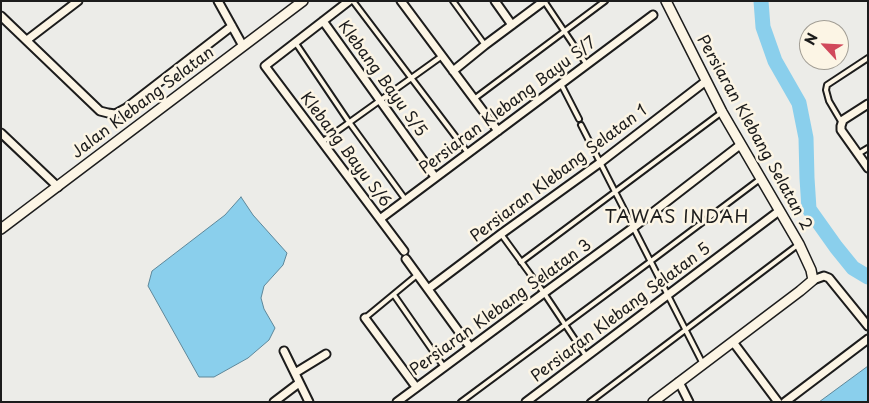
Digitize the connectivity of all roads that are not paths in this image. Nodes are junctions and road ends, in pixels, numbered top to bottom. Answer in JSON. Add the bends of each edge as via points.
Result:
{"nodes":[{"id":1,"x":78,"y":1,"type":"edge"},
{"id":2,"x":218,"y":1,"type":"edge"},
{"id":3,"x":303,"y":1,"type":"edge"},
{"id":4,"x":349,"y":1,"type":"edge"},
{"id":5,"x":354,"y":1,"type":"edge"},
{"id":6,"x":401,"y":1,"type":"edge"},
{"id":7,"x":453,"y":1,"type":"edge"},
{"id":8,"x":495,"y":1,"type":"edge"},
{"id":9,"x":544,"y":1,"type":"edge"},
{"id":10,"x":605,"y":1,"type":"edge"},
{"id":11,"x":666,"y":1,"type":"edge"},
{"id":12,"x":653,"y":15,"type":"dead end"},
{"id":13,"x":1,"y":16,"type":"edge"},
{"id":14,"x":323,"y":21,"type":"junction"},
{"id":15,"x":512,"y":25,"type":"junction"},
{"id":16,"x":232,"y":26,"type":"junction"},
{"id":17,"x":564,"y":32,"type":"junction"},
{"id":18,"x":27,"y":40,"type":"junction"},
{"id":19,"x":295,"y":42,"type":"junction"},
{"id":20,"x":485,"y":45,"type":"junction"},
{"id":21,"x":243,"y":46,"type":"junction"},
{"id":22,"x":442,"y":56,"type":"junction"},
{"id":23,"x":868,"y":58,"type":"edge"},
{"id":24,"x":587,"y":64,"type":"junction"},
{"id":25,"x":453,"y":70,"type":"junction"},
{"id":26,"x":411,"y":77,"type":"junction"},
{"id":27,"x":706,"y":81,"type":"junction"},
{"id":28,"x":561,"y":84,"type":"junction"},
{"id":29,"x":474,"y":99,"type":"junction"},
{"id":30,"x":380,"y":100,"type":"junction"},
{"id":31,"x":868,"y":104,"type":"edge"},
{"id":32,"x":722,"y":112,"type":"junction"},
{"id":33,"x":578,"y":119,"type":"dead end"},
{"id":34,"x":349,"y":122,"type":"junction"},
{"id":35,"x":842,"y":123,"type":"junction"},
{"id":36,"x":581,"y":125,"type":"dead end"},
{"id":37,"x":498,"y":131,"type":"junction"},
{"id":38,"x":3,"y":138,"type":"edge"},
{"id":39,"x":322,"y":142,"type":"junction"},
{"id":40,"x":740,"y":144,"type":"junction"},
{"id":41,"x":868,"y":148,"type":"edge"},
{"id":42,"x":468,"y":153,"type":"junction"},
{"id":43,"x":858,"y":154,"type":"junction"},
{"id":44,"x":601,"y":162,"type":"junction"},
{"id":45,"x":868,"y":168,"type":"edge"},
{"id":46,"x":435,"y":177,"type":"junction"},
{"id":47,"x":760,"y":178,"type":"junction"},
{"id":48,"x":58,"y":187,"type":"junction"},
{"id":49,"x":616,"y":192,"type":"junction"},
{"id":50,"x":405,"y":200,"type":"junction"},
{"id":51,"x":779,"y":211,"type":"junction"},
{"id":52,"x":380,"y":218,"type":"junction"},
{"id":53,"x":634,"y":227,"type":"junction"},
{"id":54,"x":1,"y":229,"type":"edge"},
{"id":55,"x":501,"y":234,"type":"junction"},
{"id":56,"x":799,"y":244,"type":"junction"},
{"id":57,"x":652,"y":261,"type":"junction"},
{"id":58,"x":521,"y":262,"type":"junction"},
{"id":59,"x":417,"y":275,"type":"junction"},
{"id":60,"x":813,"y":280,"type":"junction"},
{"id":61,"x":428,"y":289,"type":"junction"},
{"id":62,"x":544,"y":293,"type":"junction"},
{"id":63,"x":394,"y":295,"type":"junction"},
{"id":64,"x":669,"y":295,"type":"junction"},
{"id":65,"x":365,"y":318,"type":"joint"},
{"id":66,"x":565,"y":324,"type":"junction"},
{"id":67,"x":868,"y":326,"type":"edge"},
{"id":68,"x":686,"y":329,"type":"junction"},
{"id":69,"x":868,"y":339,"type":"edge"},
{"id":70,"x":733,"y":342,"type":"junction"},
{"id":71,"x":470,"y":347,"type":"junction"},
{"id":72,"x":284,"y":351,"type":"dead end"},
{"id":73,"x":326,"y":354,"type":"dead end"},
{"id":74,"x":586,"y":356,"type":"junction"},
{"id":75,"x":703,"y":364,"type":"junction"},
{"id":76,"x":444,"y":367,"type":"junction"},
{"id":77,"x":295,"y":374,"type":"junction"},
{"id":78,"x":679,"y":382,"type":"junction"},
{"id":79,"x":299,"y":383,"type":"junction"},
{"id":80,"x":416,"y":387,"type":"junction"},
{"id":81,"x":274,"y":402,"type":"edge"},
{"id":82,"x":309,"y":402,"type":"edge"},
{"id":83,"x":397,"y":402,"type":"edge"},
{"id":84,"x":461,"y":402,"type":"edge"},
{"id":85,"x":526,"y":402,"type":"edge"},
{"id":86,"x":590,"y":402,"type":"edge"},
{"id":87,"x":653,"y":402,"type":"edge"},
{"id":88,"x":689,"y":402,"type":"edge"},
{"id":89,"x":778,"y":402,"type":"edge"},
{"id":90,"x":785,"y":402,"type":"edge"}],
"edges":[{"from":1,"to":18,"type":"street"},
{"from":2,"to":16,"type":"street"},
{"from":3,"to":21,"type":"street","name":"Jalan Klebang Selatan"},
{"from":4,"to":14,"type":"street"},
{"from":5,"to":26,"type":"lane"},
{"from":6,"to":22,"type":"street"},
{"from":7,"to":20,"type":"lane"},
{"from":8,"to":15,"type":"street"},
{"from":9,"to":15,"type":"street"},
{"from":9,"to":17,"type":"lane"},
{"from":10,"to":17,"type":"lane"},
{"from":11,"to":27,"type":"street","name":"Persiaran Klebang Selatan 2"},
{"from":12,"to":24,"type":"street","name":"Persiaran Klebang Bayu S/7"},
{"from":13,"to":18,"type":"street"},
{"from":14,"to":19,"type":"street"},
{"from":14,"to":30,"type":"street","name":"Klebang Bayu S/5"},
{"from":15,"to":20,"type":"street"},
{"from":16,"to":18,"type":"street","via":[[115,114],[100,111]]},
{"from":16,"to":21,"type":"street"},
{"from":17,"to":24,"type":"lane"},
{"from":17,"to":29,"type":"lane"},
{"from":19,"to":34,"type":"lane"},
{"from":19,"to":39,"type":"street","name":"Klebang Bayu S/6","via":[[265,66]]},
{"from":20,"to":25,"type":"street"},
{"from":21,"to":48,"type":"street","name":"Jalan Klebang Selatan"},
{"from":22,"to":25,"type":"street"},
{"from":22,"to":26,"type":"lane"},
{"from":23,"to":35,"type":"lane","via":[[827,86],[829,101]]},
{"from":24,"to":28,"type":"street","name":"Persiaran Klebang Bayu S/7"},
{"from":25,"to":29,"type":"street"},
{"from":26,"to":30,"type":"lane"},
{"from":26,"to":42,"type":"lane"},
{"from":27,"to":32,"type":"street","name":"Persiaran Klebang Selatan 2"},
{"from":27,"to":44,"type":"street","name":"Persiaran Klebang Selatan 1"},
{"from":28,"to":33,"type":"lane"},
{"from":28,"to":37,"type":"street","name":"Persiaran Klebang Bayu S/7"},
{"from":29,"to":37,"type":"street"},
{"from":30,"to":34,"type":"lane"},
{"from":30,"to":46,"type":"street","name":"Klebang Bayu S/5"},
{"from":31,"to":35,"type":"street"},
{"from":32,"to":40,"type":"street","name":"Persiaran Klebang Selatan 2"},
{"from":32,"to":49,"type":"lane"},
{"from":34,"to":39,"type":"lane"},
{"from":34,"to":50,"type":"lane"},
{"from":35,"to":43,"type":"street","via":[[842,130]]},
{"from":36,"to":44,"type":"lane"},
{"from":37,"to":42,"type":"street","name":"Persiaran Klebang Bayu S/7"},
{"from":38,"to":48,"type":"street"},
{"from":39,"to":52,"type":"street","name":"Klebang Bayu S/6"},
{"from":40,"to":47,"type":"street","name":"Persiaran Klebang Selatan 2"},
{"from":40,"to":53,"type":"street","name":"Persiaran Klebang Selatan 3"},
{"from":41,"to":43,"type":"lane"},
{"from":42,"to":46,"type":"street","name":"Persiaran Klebang Bayu S/7"},
{"from":43,"to":45,"type":"street"},
{"from":44,"to":49,"type":"lane"},
{"from":44,"to":55,"type":"street","name":"Persiaran Klebang Selatan 1"},
{"from":46,"to":50,"type":"street","name":"Persiaran Klebang Bayu S/7"},
{"from":47,"to":51,"type":"street","name":"Persiaran Klebang Selatan 2"},
{"from":47,"to":57,"type":"lane"},
{"from":48,"to":54,"type":"street","name":"Jalan Klebang Selatan"},
{"from":49,"to":53,"type":"lane"},
{"from":49,"to":58,"type":"lane"},
{"from":50,"to":52,"type":"street","name":"Persiaran Klebang Bayu S/7"},
{"from":51,"to":56,"type":"street","name":"Persiaran Klebang Selatan 2"},
{"from":51,"to":64,"type":"street","name":"Persiaran Klebang Selatan 5"},
{"from":52,"to":59,"type":"street","name":"Klebang Bayu S/6"},
{"from":53,"to":57,"type":"lane"},
{"from":53,"to":62,"type":"street","name":"Persiaran Klebang Selatan 3"},
{"from":55,"to":58,"type":"lane"},
{"from":55,"to":61,"type":"street","name":"Persiaran Klebang Selatan 1"},
{"from":56,"to":60,"type":"street","name":"Persiaran Klebang Selatan 2"},
{"from":56,"to":68,"type":"lane"},
{"from":57,"to":64,"type":"lane"},
{"from":57,"to":66,"type":"lane"},
{"from":58,"to":62,"type":"lane"},
{"from":59,"to":61,"type":"street","name":"Klebang Bayu S/6"},
{"from":59,"to":63,"type":"lane"},
{"from":60,"to":67,"type":"street","via":[[824,276],[829,278]]},
{"from":60,"to":70,"type":"street"},
{"from":61,"to":71,"type":"street","name":"Klebang Bayu S/6"},
{"from":62,"to":66,"type":"lane"},
{"from":62,"to":71,"type":"street","name":"Persiaran Klebang Selatan 3"},
{"from":63,"to":65,"type":"lane"},
{"from":63,"to":76,"type":"lane"},
{"from":64,"to":68,"type":"lane"},
{"from":64,"to":74,"type":"street","name":"Persiaran Klebang Selatan 5"},
{"from":65,"to":80,"type":"street"},
{"from":66,"to":74,"type":"lane"},
{"from":66,"to":84,"type":"lane"},
{"from":68,"to":75,"type":"lane"},
{"from":68,"to":86,"type":"lane"},
{"from":69,"to":90,"type":"street"},
{"from":70,"to":75,"type":"street"},
{"from":70,"to":89,"type":"street"},
{"from":71,"to":76,"type":"street","name":"Persiaran Klebang Selatan 3"},
{"from":72,"to":77,"type":"street"},
{"from":73,"to":77,"type":"street"},
{"from":74,"to":85,"type":"street","name":"Persiaran Klebang Selatan 5"},
{"from":75,"to":78,"type":"street"},
{"from":76,"to":80,"type":"street","name":"Persiaran Klebang Selatan 3"},
{"from":77,"to":79,"type":"street"},
{"from":78,"to":87,"type":"street"},
{"from":78,"to":88,"type":"street"},
{"from":79,"to":81,"type":"street"},
{"from":79,"to":82,"type":"street"},
{"from":80,"to":83,"type":"street","name":"Persiaran Klebang Selatan 3"}]}
